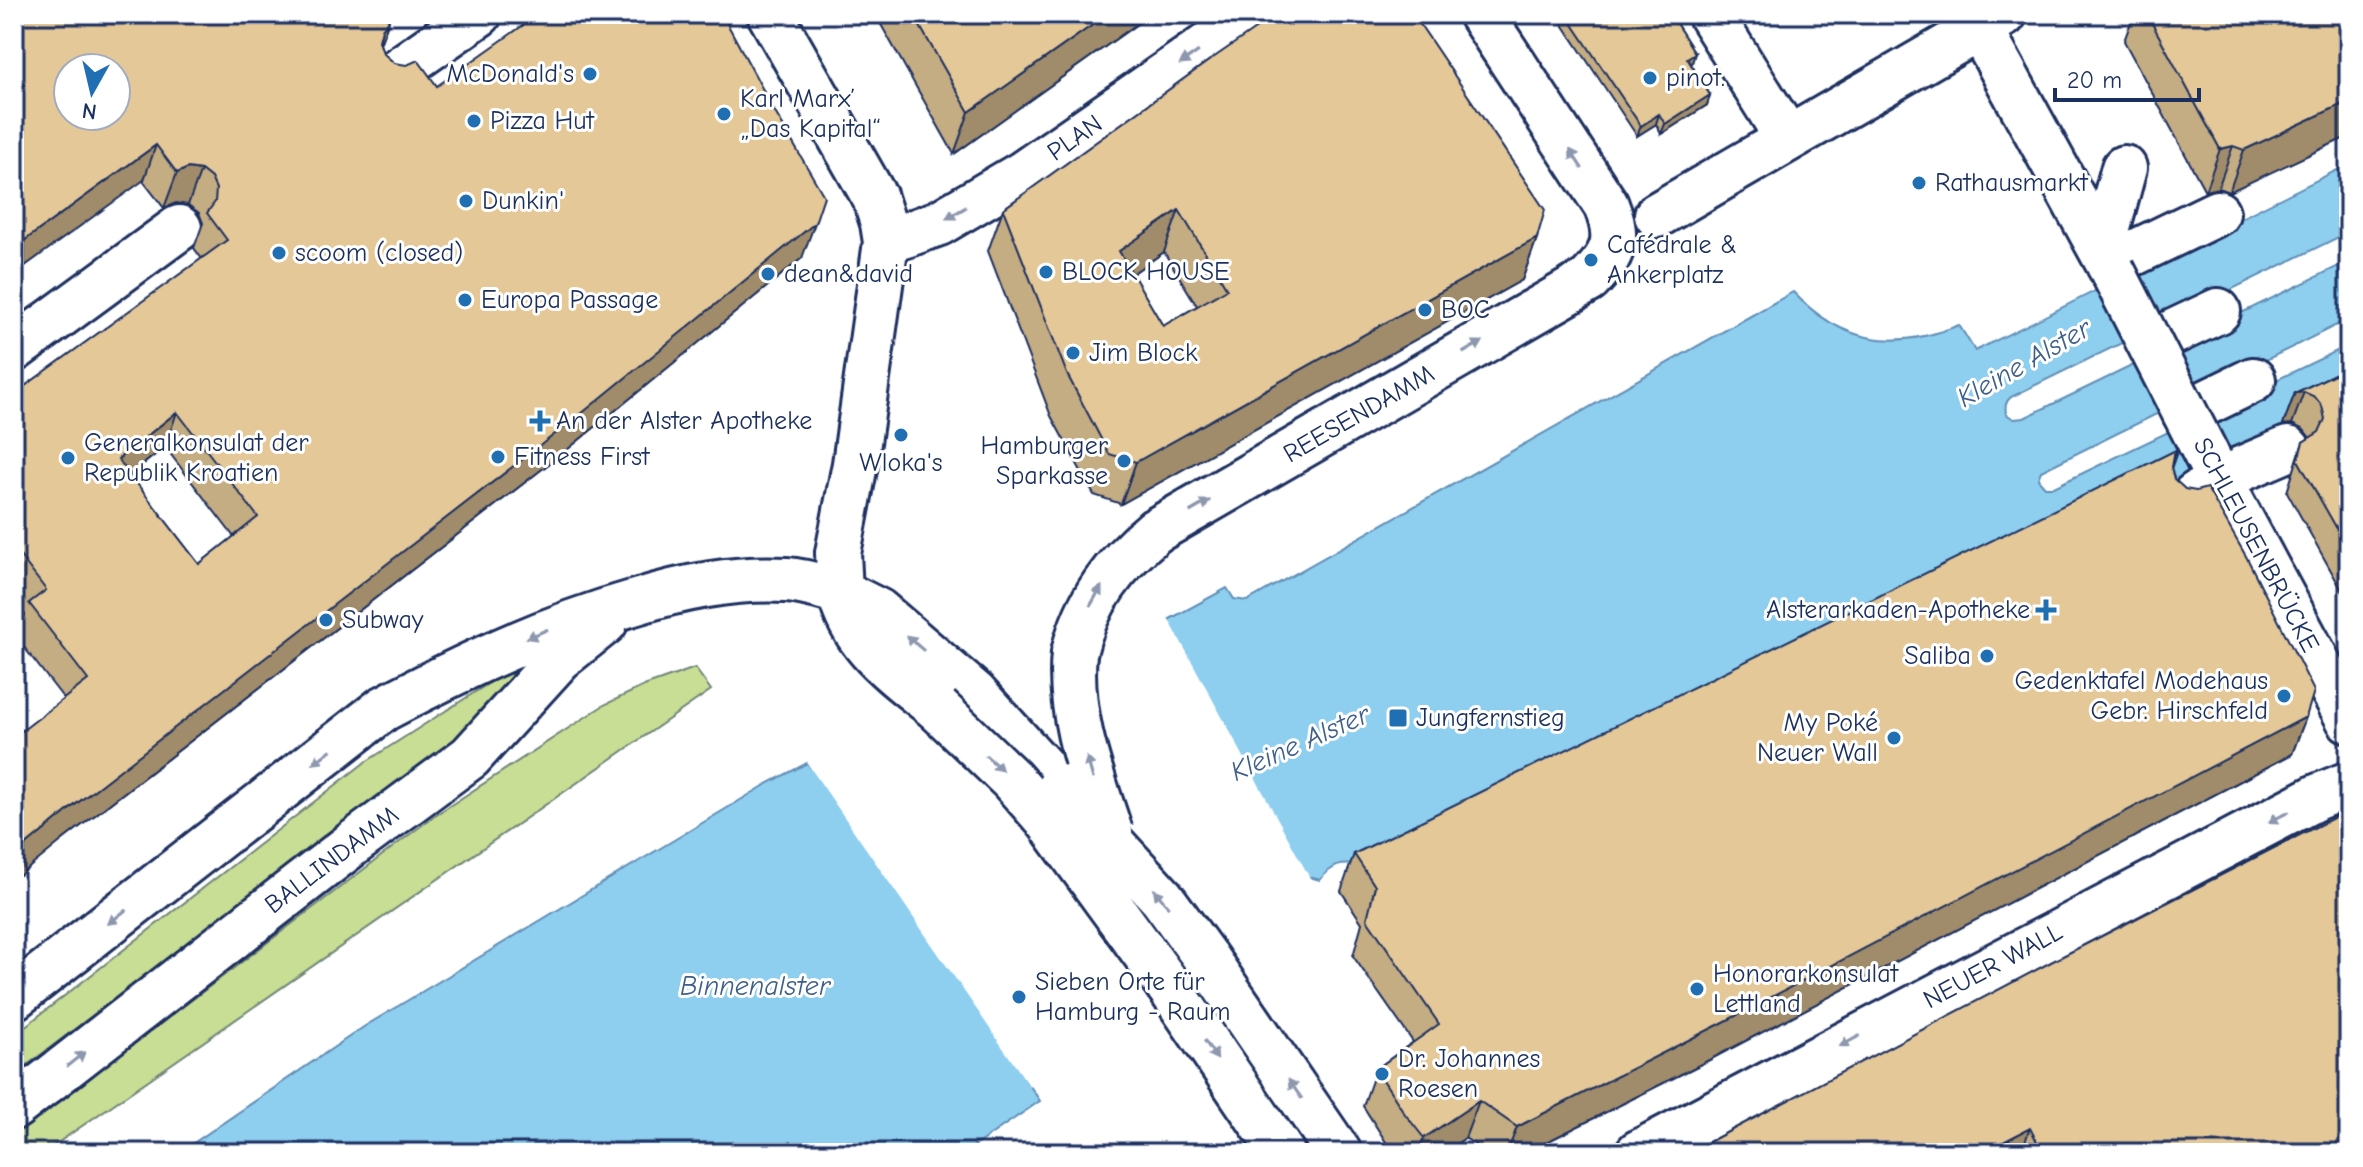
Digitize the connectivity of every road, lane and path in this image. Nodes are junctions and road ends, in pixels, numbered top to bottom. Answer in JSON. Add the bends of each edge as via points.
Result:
{"nodes":[{"id":1,"x":479,"y":14,"type":"edge"},
{"id":2,"x":770,"y":14,"type":"edge"},
{"id":3,"x":1253,"y":14,"type":"edge"},
{"id":4,"x":1481,"y":14,"type":"edge"},
{"id":5,"x":1710,"y":14,"type":"edge"},
{"id":6,"x":1986,"y":18,"type":"edge"},
{"id":7,"x":391,"y":75,"type":"edge"},
{"id":8,"x":1788,"y":139,"type":"junction"},
{"id":9,"x":2124,"y":168,"type":"dead end"},
{"id":10,"x":2217,"y":213,"type":"dead end"},
{"id":11,"x":1657,"y":215,"type":"dead end"},
{"id":12,"x":179,"y":228,"type":"dead end"},
{"id":13,"x":886,"y":242,"type":"junction"},
{"id":14,"x":2108,"y":262,"type":"junction"},
{"id":15,"x":2218,"y":311,"type":"dead end"},
{"id":16,"x":2150,"y":343,"type":"junction"},
{"id":17,"x":14,"y":349,"type":"edge"},
{"id":18,"x":2253,"y":380,"type":"dead end"},
{"id":19,"x":2185,"y":413,"type":"junction"},
{"id":20,"x":2288,"y":449,"type":"dead end"},
{"id":21,"x":2215,"y":470,"type":"junction"},
{"id":22,"x":2182,"y":503,"type":"edge"},
{"id":23,"x":839,"y":572,"type":"junction"},
{"id":24,"x":637,"y":601,"type":"junction"},
{"id":25,"x":956,"y":702,"type":"junction"},
{"id":26,"x":2349,"y":720,"type":"edge"},
{"id":27,"x":2349,"y":784,"type":"edge"},
{"id":28,"x":1113,"y":842,"type":"junction"},
{"id":29,"x":14,"y":997,"type":"edge"},
{"id":30,"x":14,"y":1107,"type":"edge"},
{"id":31,"x":1282,"y":1153,"type":"edge"},
{"id":32,"x":1339,"y":1153,"type":"edge"},
{"id":33,"x":1638,"y":1153,"type":"edge"}],
"edges":[{"from":1,"to":7,"type":"street"},
{"from":2,"to":13,"type":"street","via":[[875,198]]},
{"from":3,"to":13,"type":"street","name":"PLAN","one_way":true,"via":[[1022,174],[939,223]]},
{"from":28,"to":4,"type":"street","name":"REESENDAMM","one_way":true,"bridge":true,"via":[[1077,721],[1073,689],[1074,653],[1101,587],[1155,531],[1589,280],[1606,263],[1615,227],[1606,205]]},
{"from":5,"to":8,"type":"street"},
{"from":6,"to":8,"type":"street"},
{"from":6,"to":14,"type":"street","name":"SCHLEUSENBRÜCKE"},
{"from":8,"to":11,"type":"street"},
{"from":9,"to":14,"type":"street"},
{"from":10,"to":14,"type":"street"},
{"from":12,"to":17,"type":"street"},
{"from":13,"to":23,"type":"street"},
{"from":14,"to":16,"type":"street","name":"SCHLEUSENBRÜCKE","bridge":true},
{"from":15,"to":16,"type":"street"},
{"from":16,"to":19,"type":"street","name":"SCHLEUSENBRÜCKE","bridge":true},
{"from":18,"to":19,"type":"street","name":"SCHLEUSENBRÜCKE"},
{"from":19,"to":21,"type":"street","name":"SCHLEUSENBRÜCKE","bridge":true},
{"from":20,"to":21,"type":"street"},
{"from":21,"to":22,"type":"street"},
{"from":21,"to":26,"type":"street","name":"SCHLEUSENBRÜCKE"},
{"from":23,"to":24,"type":"street","name":"BALLINDAMM","via":[[698,585]]},
{"from":23,"to":25,"type":"street","via":[[851,625],[866,648]]},
{"from":24,"to":29,"type":"street","name":"BALLINDAMM","one_way":true,"via":[[539,633],[383,709]]},
{"from":30,"to":24,"type":"street","name":"BALLINDAMM","one_way":true,"via":[[470,757],[560,658]]},
{"from":25,"to":28,"type":"street","bridge":true},
{"from":25,"to":31,"type":"street","one_way":true,"bridge":true,"via":[[1168,985]]},
{"from":27,"to":33,"type":"street","name":"NEUER WALL","one_way":true},
{"from":32,"to":28,"type":"street","one_way":true,"bridge":true,"via":[[1205,957]]}]}
